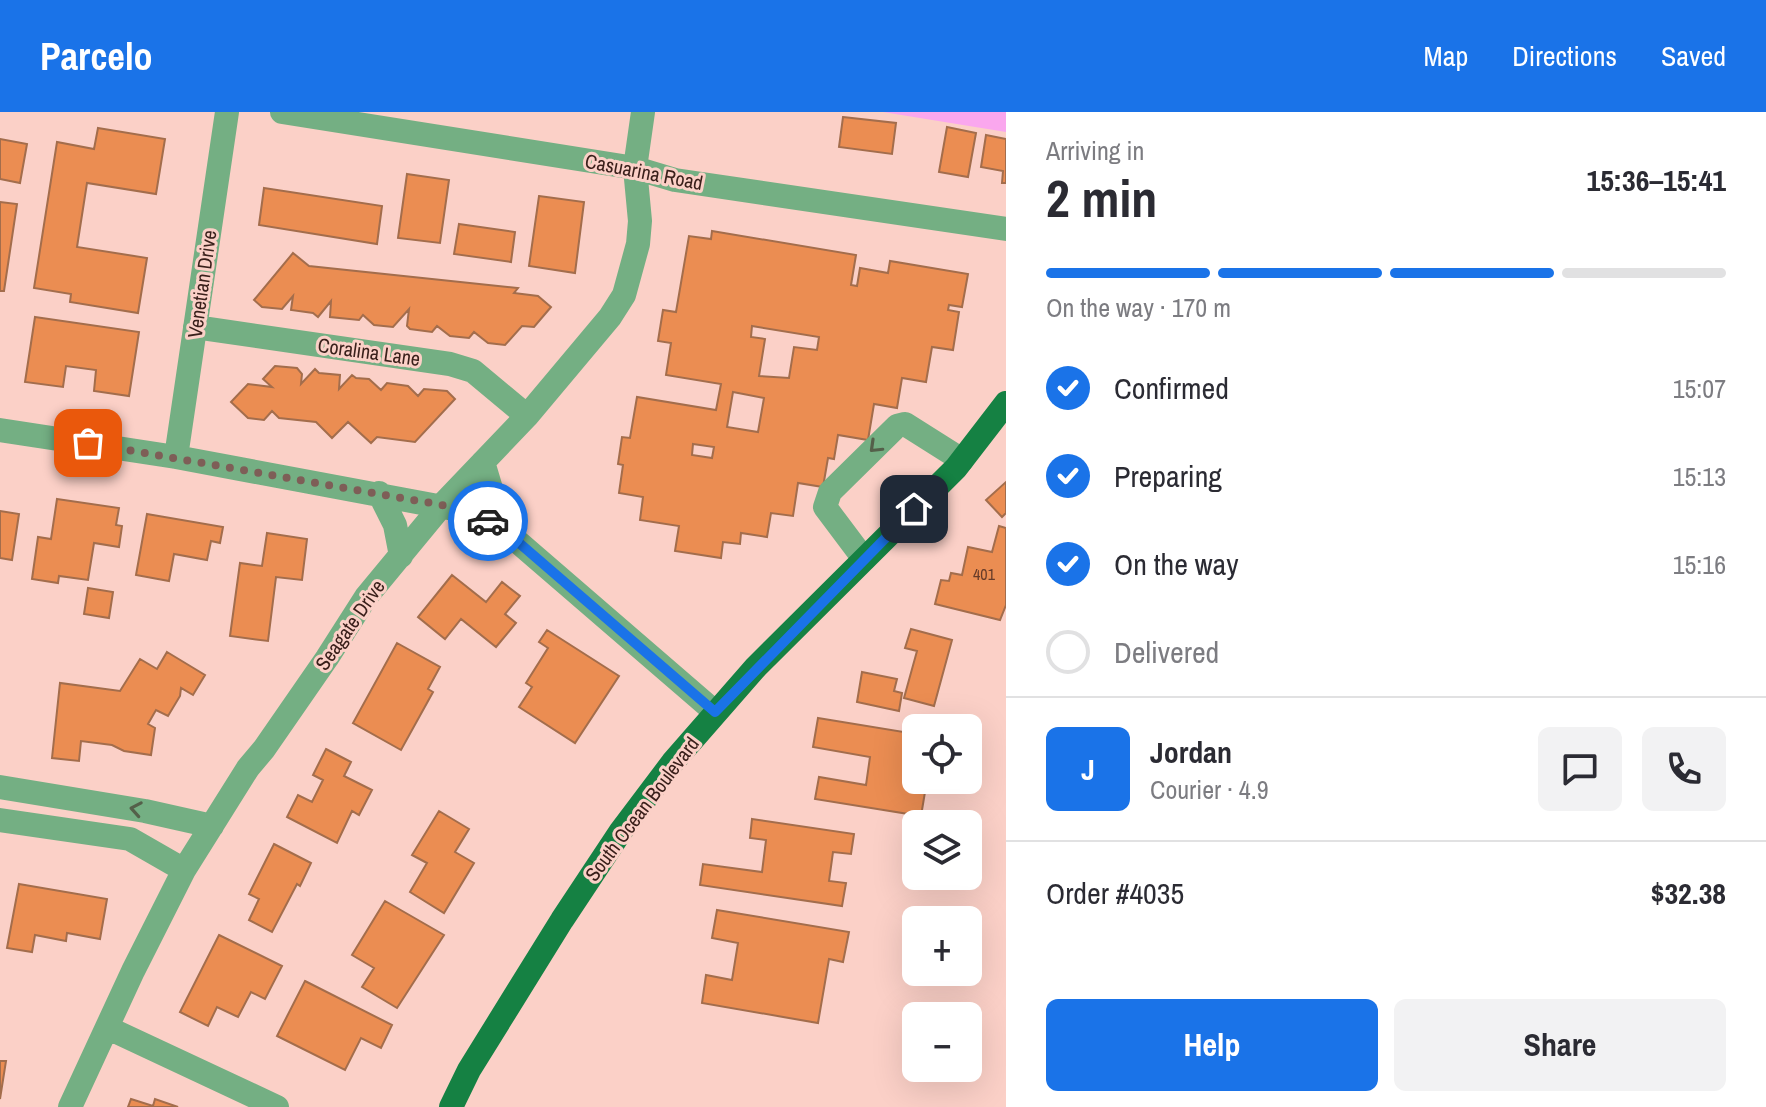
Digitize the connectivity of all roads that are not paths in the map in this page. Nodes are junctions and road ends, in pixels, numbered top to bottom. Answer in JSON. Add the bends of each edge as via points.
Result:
{"nodes":[{"id":1,"x":227,"y":112,"type":"edge"},
{"id":2,"x":282,"y":112,"type":"edge"},
{"id":3,"x":643,"y":112,"type":"edge"},
{"id":4,"x":635,"y":168,"type":"junction"},
{"id":5,"x":1006,"y":229,"type":"edge"},
{"id":6,"x":195,"y":327,"type":"junction"},
{"id":7,"x":1006,"y":403,"type":"edge"},
{"id":8,"x":527,"y":416,"type":"junction"},
{"id":9,"x":0,"y":430,"type":"edge"},
{"id":10,"x":176,"y":457,"type":"junction"},
{"id":11,"x":962,"y":460,"type":"junction"},
{"id":12,"x":483,"y":462,"type":"junction"},
{"id":13,"x":379,"y":493,"type":"junction"},
{"id":14,"x":442,"y":505,"type":"junction"},
{"id":15,"x":503,"y":529,"type":"junction"},
{"id":16,"x":401,"y":556,"type":"junction"},
{"id":17,"x":864,"y":559,"type":"junction"},
{"id":18,"x":715,"y":712,"type":"junction"},
{"id":19,"x":0,"y":787,"type":"edge"},
{"id":20,"x":0,"y":820,"type":"edge"},
{"id":21,"x":212,"y":826,"type":"junction"},
{"id":22,"x":184,"y":870,"type":"junction"},
{"id":23,"x":108,"y":1028,"type":"junction"},
{"id":24,"x":70,"y":1107,"type":"edge"},
{"id":25,"x":277,"y":1107,"type":"edge"},
{"id":26,"x":451,"y":1107,"type":"edge"}],
"edges":[{"from":1,"to":6,"type":"street","name":"Venetian Drive"},
{"from":2,"to":4,"type":"street","name":"Casuarina Road"},
{"from":3,"to":4,"type":"street","name":"Seagate Drive"},
{"from":4,"to":5,"type":"street","name":"Casuarina Road","via":[[675,180]]},
{"from":4,"to":8,"type":"street","name":"Seagate Drive","via":[[640,221],[624,295]]},
{"from":6,"to":8,"type":"street","name":"Coralina Lane","via":[[450,364],[473,371]]},
{"from":6,"to":10,"type":"street","name":"Venetian Drive"},
{"from":7,"to":11,"type":"main road","name":"South Ocean Boulevard"},
{"from":8,"to":12,"type":"street","name":"Seagate Drive"},
{"from":9,"to":10,"type":"street"},
{"from":10,"to":13,"type":"street"},
{"from":11,"to":17,"type":"main road","name":"South Ocean Boulevard"},
{"from":11,"to":17,"type":"street","one_way":true,"via":[[905,424],[830,492],[825,507]]},
{"from":12,"to":14,"type":"street","name":"Seagate Drive"},
{"from":12,"to":15,"type":"street"},
{"from":13,"to":14,"type":"street"},
{"from":13,"to":16,"type":"street","via":[[395,525]]},
{"from":14,"to":15,"type":"street"},
{"from":14,"to":16,"type":"street","name":"Seagate Drive"},
{"from":15,"to":18,"type":"street"},
{"from":16,"to":21,"type":"street","name":"Seagate Drive","via":[[366,597]]},
{"from":17,"to":18,"type":"main road","name":"South Ocean Boulevard"},
{"from":18,"to":26,"type":"main road","name":"South Ocean Boulevard","via":[[621,831],[469,1070]]},
{"from":21,"to":19,"type":"street","one_way":true},
{"from":20,"to":22,"type":"street","via":[[130,839]]},
{"from":21,"to":22,"type":"street","name":"Seagate Drive"},
{"from":22,"to":23,"type":"street","name":"Seagate Drive"},
{"from":23,"to":24,"type":"street","name":"Seagate Drive"},
{"from":23,"to":25,"type":"street"}]}
